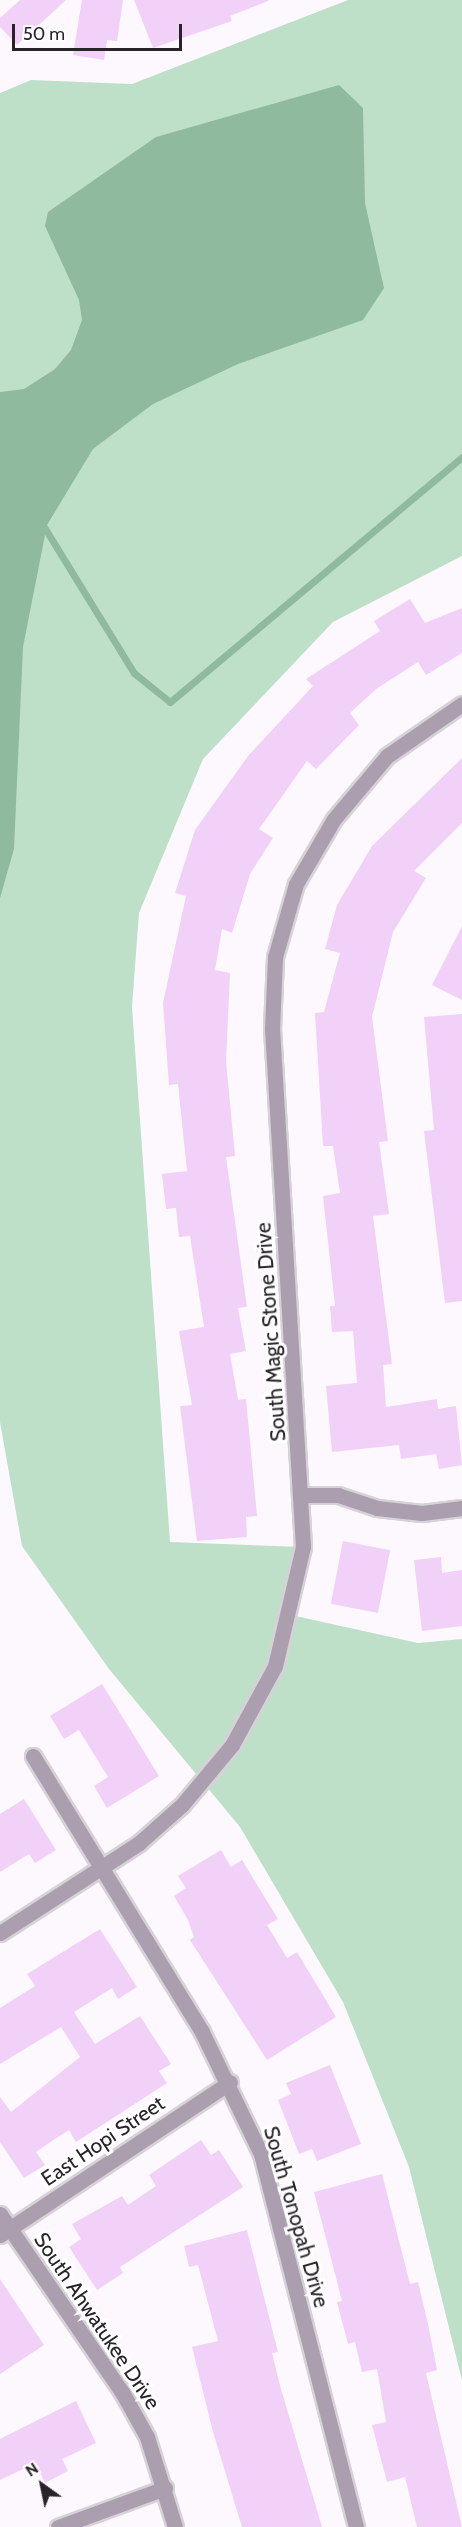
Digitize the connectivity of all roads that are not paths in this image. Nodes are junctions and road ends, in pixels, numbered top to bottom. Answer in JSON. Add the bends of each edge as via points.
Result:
{"nodes":[{"id":1,"x":462,"y":704,"type":"edge"},
{"id":2,"x":302,"y":1495,"type":"junction"},
{"id":3,"x":462,"y":1508,"type":"edge"},
{"id":4,"x":33,"y":1756,"type":"dead end"},
{"id":5,"x":104,"y":1868,"type":"junction"},
{"id":6,"x":0,"y":1933,"type":"edge"},
{"id":7,"x":230,"y":2082,"type":"junction"},
{"id":8,"x":0,"y":2214,"type":"edge"},
{"id":9,"x":5,"y":2232,"type":"edge"},
{"id":10,"x":165,"y":2488,"type":"junction"},
{"id":11,"x":58,"y":2527,"type":"edge"},
{"id":12,"x":175,"y":2527,"type":"edge"},
{"id":13,"x":356,"y":2527,"type":"edge"}],
"edges":[{"from":1,"to":2,"type":"street","name":"South Magic Stone Drive","via":[[387,756],[334,819],[296,884],[275,957],[272,1029]]},
{"from":2,"to":3,"type":"street","via":[[338,1495],[377,1508],[422,1513]]},
{"from":2,"to":5,"type":"street","name":"South Magic Stone Drive","via":[[303,1547],[275,1666],[232,1745],[202,1784]]},
{"from":4,"to":5,"type":"street","name":"South Tonopah Drive"},
{"from":5,"to":6,"type":"street","name":"South Magic Stone Drive"},
{"from":5,"to":7,"type":"street","name":"South Tonopah Drive"},
{"from":7,"to":9,"type":"street","name":"East Hopi Street"},
{"from":7,"to":13,"type":"street","name":"South Tonopah Drive","via":[[261,2154]]},
{"from":8,"to":9,"type":"street","name":"South Ahwatukee Drive"},
{"from":9,"to":10,"type":"street","name":"South Ahwatukee Drive","via":[[122,2392],[147,2437]]},
{"from":10,"to":11,"type":"street"},
{"from":10,"to":12,"type":"street","name":"South Ahwatukee Drive"}]}
